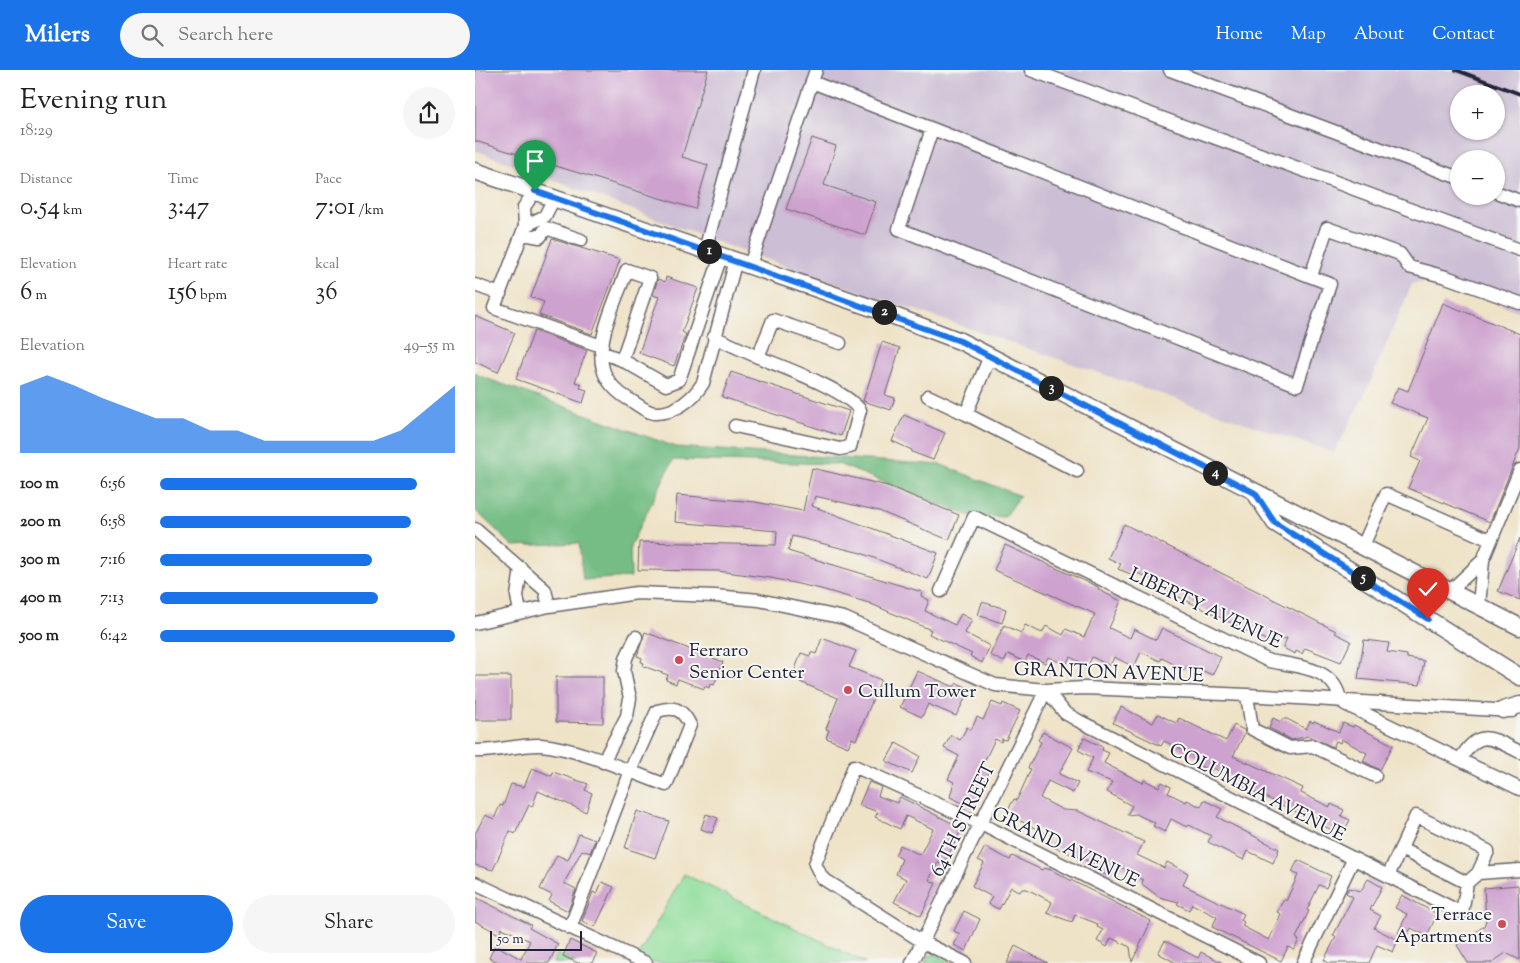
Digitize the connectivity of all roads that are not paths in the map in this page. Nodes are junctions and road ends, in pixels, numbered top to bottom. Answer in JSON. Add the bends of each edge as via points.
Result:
{"nodes":[{"id":1,"x":754,"y":70,"type":"edge"},
{"id":2,"x":1031,"y":70,"type":"edge"},
{"id":3,"x":1170,"y":70,"type":"edge"},
{"id":4,"x":814,"y":76,"type":"edge"},
{"id":5,"x":932,"y":129,"type":"junction"},
{"id":6,"x":475,"y":171,"type":"edge"},
{"id":7,"x":1450,"y":175,"type":"edge"},
{"id":8,"x":535,"y":191,"type":"junction"},
{"id":9,"x":1505,"y":195,"type":"edge"},
{"id":10,"x":554,"y":198,"type":"junction"},
{"id":11,"x":1520,"y":201,"type":"edge"},
{"id":12,"x":524,"y":230,"type":"junction"},
{"id":13,"x":581,"y":240,"type":"dead end"},
{"id":14,"x":705,"y":250,"type":"junction"},
{"id":15,"x":1520,"y":250,"type":"edge"},
{"id":16,"x":736,"y":260,"type":"junction"},
{"id":17,"x":1311,"y":276,"type":"junction"},
{"id":18,"x":475,"y":285,"type":"edge"},
{"id":19,"x":500,"y":294,"type":"junction"},
{"id":20,"x":1520,"y":303,"type":"edge"},
{"id":21,"x":698,"y":324,"type":"junction"},
{"id":22,"x":715,"y":334,"type":"junction"},
{"id":23,"x":841,"y":343,"type":"dead end"},
{"id":24,"x":601,"y":349,"type":"junction"},
{"id":25,"x":990,"y":356,"type":"junction"},
{"id":26,"x":759,"y":357,"type":"junction"},
{"id":27,"x":622,"y":360,"type":"junction"},
{"id":28,"x":675,"y":382,"type":"junction"},
{"id":29,"x":928,"y":396,"type":"dead end"},
{"id":30,"x":680,"y":406,"type":"junction"},
{"id":31,"x":966,"y":414,"type":"junction"},
{"id":32,"x":735,"y":426,"type":"dead end"},
{"id":33,"x":1520,"y":470,"type":"edge"},
{"id":34,"x":1077,"y":471,"type":"dead end"},
{"id":35,"x":1255,"y":493,"type":"junction"},
{"id":36,"x":475,"y":529,"type":"edge"},
{"id":37,"x":1490,"y":540,"type":"junction"},
{"id":38,"x":1362,"y":548,"type":"junction"},
{"id":39,"x":1483,"y":560,"type":"junction"},
{"id":40,"x":521,"y":568,"type":"junction"},
{"id":41,"x":941,"y":591,"type":"dead end"},
{"id":42,"x":1450,"y":591,"type":"junction"},
{"id":43,"x":549,"y":606,"type":"junction"},
{"id":44,"x":1479,"y":606,"type":"junction"},
{"id":45,"x":520,"y":612,"type":"junction"},
{"id":46,"x":475,"y":623,"type":"edge"},
{"id":47,"x":1520,"y":627,"type":"edge"},
{"id":48,"x":636,"y":637,"type":"dead end"},
{"id":49,"x":1520,"y":677,"type":"edge"},
{"id":50,"x":1046,"y":690,"type":"junction"},
{"id":51,"x":1247,"y":695,"type":"junction"},
{"id":52,"x":1340,"y":701,"type":"junction"},
{"id":53,"x":1520,"y":705,"type":"edge"},
{"id":54,"x":1503,"y":710,"type":"junction"},
{"id":55,"x":1520,"y":712,"type":"edge"},
{"id":56,"x":475,"y":751,"type":"edge"},
{"id":57,"x":1520,"y":752,"type":"edge"},
{"id":58,"x":1460,"y":760,"type":"junction"},
{"id":59,"x":603,"y":762,"type":"junction"},
{"id":60,"x":630,"y":771,"type":"junction"},
{"id":61,"x":1375,"y":776,"type":"dead end"},
{"id":62,"x":1520,"y":789,"type":"edge"},
{"id":63,"x":981,"y":824,"type":"junction"},
{"id":64,"x":1401,"y":849,"type":"junction"},
{"id":65,"x":1353,"y":860,"type":"junction"},
{"id":66,"x":1520,"y":870,"type":"edge"},
{"id":67,"x":1478,"y":873,"type":"junction"},
{"id":68,"x":1388,"y":876,"type":"junction"},
{"id":69,"x":475,"y":883,"type":"edge"},
{"id":70,"x":1467,"y":883,"type":"junction"},
{"id":71,"x":570,"y":928,"type":"junction"},
{"id":72,"x":923,"y":942,"type":"junction"},
{"id":73,"x":646,"y":963,"type":"edge"},
{"id":74,"x":912,"y":963,"type":"edge"},
{"id":75,"x":965,"y":963,"type":"edge"},
{"id":76,"x":1259,"y":963,"type":"edge"},
{"id":77,"x":1303,"y":963,"type":"edge"}],
"edges":[{"from":1,"to":14,"type":"street"},
{"from":2,"to":15,"type":"street"},
{"from":3,"to":7,"type":"street"},
{"from":4,"to":5,"type":"street"},
{"from":4,"to":16,"type":"street"},
{"from":5,"to":17,"type":"street"},
{"from":5,"to":17,"type":"street","via":[[899,230],[1297,386],[1330,284]]},
{"from":6,"to":8,"type":"main road"},
{"from":8,"to":10,"type":"main road"},
{"from":8,"to":12,"type":"street","via":[[524,208]]},
{"from":9,"to":11,"type":"street"},
{"from":10,"to":12,"type":"street","via":[[545,216]]},
{"from":10,"to":14,"type":"main road"},
{"from":12,"to":13,"type":"street","via":[[541,238],[546,228]]},
{"from":12,"to":19,"type":"street"},
{"from":14,"to":16,"type":"main road"},
{"from":16,"to":21,"type":"street"},
{"from":16,"to":22,"type":"street"},
{"from":16,"to":25,"type":"main road","via":[[942,334]]},
{"from":17,"to":20,"type":"street","via":[[1327,228],[1400,254],[1409,267]]},
{"from":18,"to":19,"type":"street"},
{"from":19,"to":24,"type":"street","via":[[495,308]]},
{"from":21,"to":22,"type":"street"},
{"from":21,"to":28,"type":"street"},
{"from":22,"to":26,"type":"street"},
{"from":22,"to":30,"type":"street","via":[[703,383],[695,396]]},
{"from":23,"to":26,"type":"street","via":[[773,320]]},
{"from":24,"to":27,"type":"street"},
{"from":24,"to":27,"type":"street","via":[[627,270],[650,278]]},
{"from":24,"to":30,"type":"street","via":[[603,369],[609,382],[625,396],[652,413],[671,411]]},
{"from":25,"to":31,"type":"street"},
{"from":25,"to":35,"type":"main road"},
{"from":26,"to":32,"type":"street","via":[[813,380],[854,403],[860,410],[850,447],[840,449]]},
{"from":27,"to":28,"type":"street","via":[[662,384]]},
{"from":28,"to":30,"type":"street"},
{"from":29,"to":31,"type":"street"},
{"from":31,"to":34,"type":"street"},
{"from":33,"to":37,"type":"street"},
{"from":35,"to":38,"type":"main road"},
{"from":35,"to":49,"type":"main road","via":[[1275,523]]},
{"from":36,"to":40,"type":"street"},
{"from":37,"to":38,"type":"street","via":[[1386,494]]},
{"from":37,"to":39,"type":"street"},
{"from":38,"to":42,"type":"main road"},
{"from":39,"to":42,"type":"street"},
{"from":39,"to":44,"type":"street"},
{"from":40,"to":43,"type":"street","via":[[545,590]]},
{"from":40,"to":45,"type":"street","via":[[517,596]]},
{"from":41,"to":52,"type":"street","name":"LIBERTY AVENUE","via":[[974,516],[1269,660],[1321,672],[1338,689]]},
{"from":42,"to":44,"type":"main road"},
{"from":43,"to":45,"type":"street","name":"GRANTON AVENUE"},
{"from":43,"to":50,"type":"street","name":"GRANTON AVENUE","via":[[637,593],[759,600],[844,618],[995,686]]},
{"from":44,"to":47,"type":"main road"},
{"from":45,"to":46,"type":"street","name":"GRANTON AVENUE"},
{"from":48,"to":59,"type":"street","via":[[624,671],[631,698],[627,716]]},
{"from":50,"to":51,"type":"street","name":"GRANTON AVENUE","via":[[1085,688]]},
{"from":50,"to":63,"type":"street","name":"64TH STREET"},
{"from":50,"to":65,"type":"street","name":"COLUMBIA AVENUE","via":[[1065,713],[1079,722]]},
{"from":51,"to":52,"type":"street","name":"GRANTON AVENUE"},
{"from":51,"to":61,"type":"street","via":[[1252,729],[1290,748],[1313,746]]},
{"from":52,"to":54,"type":"street","name":"GRANTON AVENUE"},
{"from":52,"to":58,"type":"street"},
{"from":53,"to":54,"type":"main road"},
{"from":54,"to":55,"type":"street","name":"GRANTON AVENUE"},
{"from":56,"to":59,"type":"street","via":[[539,745]]},
{"from":57,"to":58,"type":"street","via":[[1489,738],[1477,739]]},
{"from":58,"to":62,"type":"street"},
{"from":59,"to":60,"type":"street"},
{"from":60,"to":60,"type":"street","via":[[666,785],[689,725],[680,711],[670,707],[657,711]]},
{"from":60,"to":71,"type":"street"},
{"from":63,"to":72,"type":"street","name":"64TH STREET"},
{"from":63,"to":72,"type":"street","name":"GRAND AVENUE","via":[[854,766],[815,864],[822,878]]},
{"from":63,"to":76,"type":"street","name":"GRAND AVENUE"},
{"from":64,"to":67,"type":"street","via":[[1416,816],[1488,851]]},
{"from":64,"to":68,"type":"street"},
{"from":64,"to":70,"type":"street"},
{"from":65,"to":68,"type":"street","name":"COLUMBIA AVENUE"},
{"from":65,"to":77,"type":"street"},
{"from":66,"to":67,"type":"street"},
{"from":67,"to":70,"type":"street"},
{"from":68,"to":70,"type":"street","name":"COLUMBIA AVENUE","via":[[1462,914]]},
{"from":69,"to":71,"type":"street"},
{"from":71,"to":73,"type":"street"},
{"from":72,"to":74,"type":"street","name":"64TH STREET"},
{"from":72,"to":75,"type":"street"}]}
